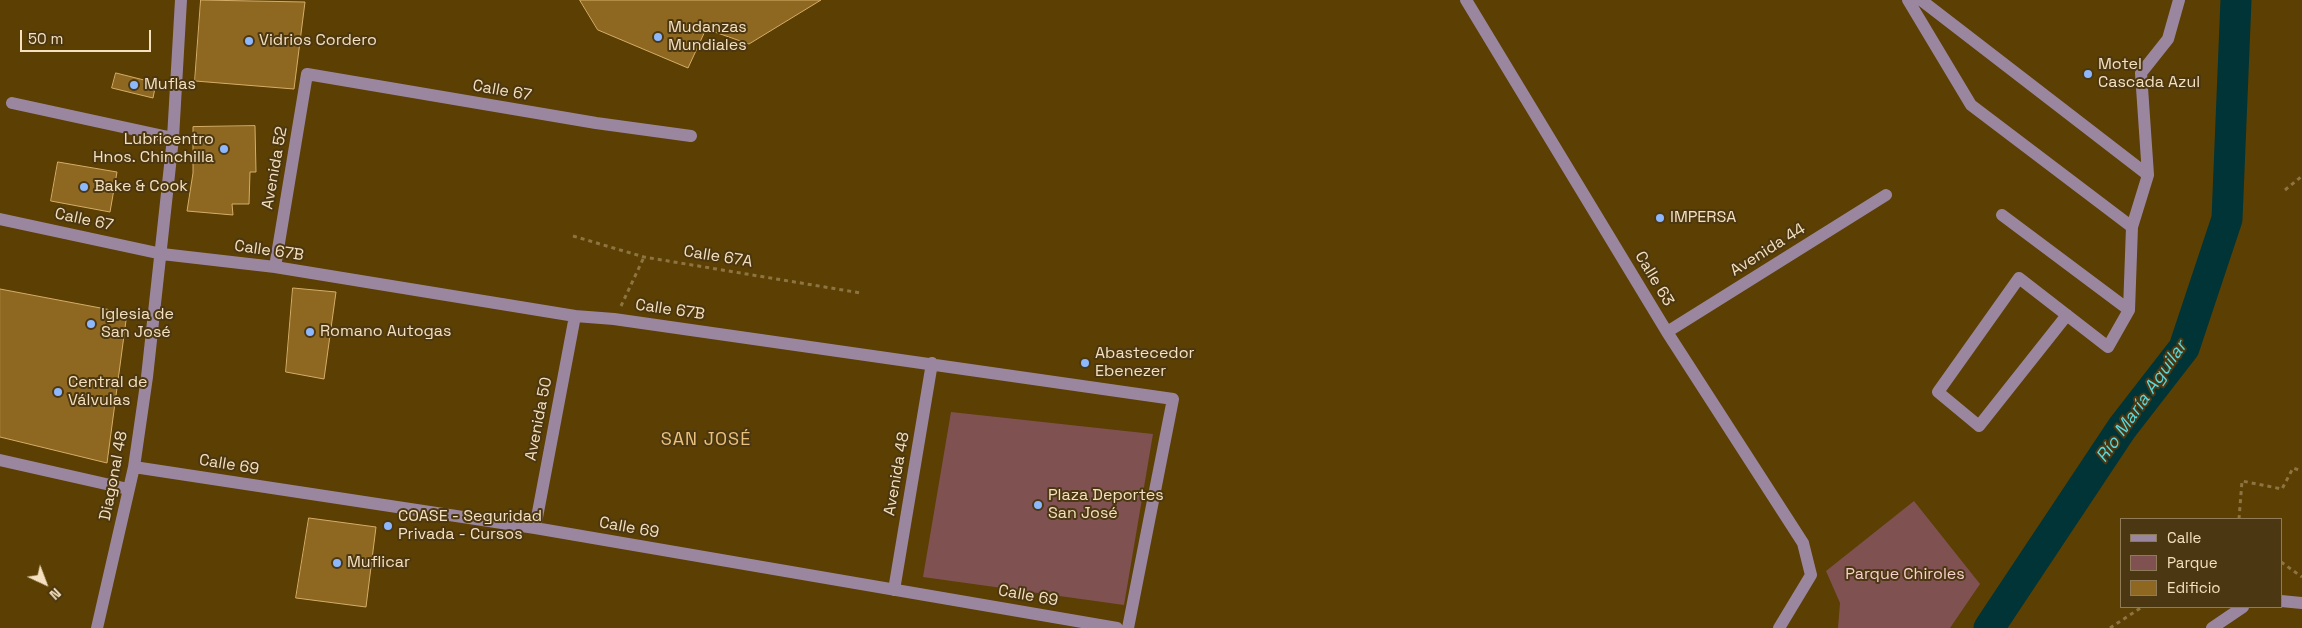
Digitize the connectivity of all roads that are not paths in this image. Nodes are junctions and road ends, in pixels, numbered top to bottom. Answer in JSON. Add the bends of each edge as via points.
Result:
{"nodes":[{"id":1,"x":181,"y":0,"type":"edge"},
{"id":2,"x":1466,"y":0,"type":"edge"},
{"id":3,"x":1908,"y":0,"type":"edge"},
{"id":4,"x":1921,"y":0,"type":"edge"},
{"id":5,"x":2179,"y":0,"type":"edge"},
{"id":6,"x":308,"y":74,"type":"joint"},
{"id":7,"x":12,"y":103,"type":"dead end"},
{"id":8,"x":691,"y":136,"type":"dead end"},
{"id":9,"x":173,"y":138,"type":"junction"},
{"id":10,"x":2148,"y":175,"type":"junction"},
{"id":11,"x":1886,"y":195,"type":"dead end"},
{"id":12,"x":2002,"y":215,"type":"dead end"},
{"id":13,"x":0,"y":219,"type":"edge"},
{"id":14,"x":2132,"y":228,"type":"junction"},
{"id":15,"x":162,"y":254,"type":"junction"},
{"id":16,"x":274,"y":267,"type":"junction"},
{"id":17,"x":2129,"y":310,"type":"junction"},
{"id":18,"x":2067,"y":315,"type":"junction"},
{"id":19,"x":575,"y":316,"type":"junction"},
{"id":20,"x":1667,"y":332,"type":"junction"},
{"id":21,"x":932,"y":363,"type":"junction"},
{"id":22,"x":0,"y":460,"type":"edge"},
{"id":23,"x":134,"y":467,"type":"junction"},
{"id":24,"x":128,"y":489,"type":"junction"},
{"id":25,"x":535,"y":528,"type":"junction"},
{"id":26,"x":894,"y":590,"type":"junction"},
{"id":27,"x":2282,"y":601,"type":"edge"},
{"id":28,"x":2302,"y":603,"type":"edge"},
{"id":29,"x":2242,"y":608,"type":"edge"},
{"id":30,"x":97,"y":628,"type":"edge"},
{"id":31,"x":1117,"y":628,"type":"edge"},
{"id":32,"x":1128,"y":628,"type":"edge"},
{"id":33,"x":1780,"y":628,"type":"edge"},
{"id":34,"x":2212,"y":628,"type":"edge"}],
"edges":[{"from":1,"to":9,"type":"street","name":"Diagonal 48"},
{"from":2,"to":20,"type":"street","name":"Calle 63"},
{"from":3,"to":14,"type":"street","via":[[1971,105]]},
{"from":4,"to":10,"type":"street"},
{"from":5,"to":10,"type":"street","via":[[2168,39],[2141,73]]},
{"from":6,"to":8,"type":"street","name":"Calle 67"},
{"from":6,"to":16,"type":"street","name":"Avenida 52"},
{"from":7,"to":9,"type":"street"},
{"from":9,"to":15,"type":"street","name":"Diagonal 48"},
{"from":10,"to":14,"type":"street"},
{"from":11,"to":20,"type":"street","name":"Avenida 44"},
{"from":12,"to":17,"type":"street"},
{"from":13,"to":15,"type":"street","name":"Calle 67"},
{"from":14,"to":17,"type":"street"},
{"from":15,"to":16,"type":"street","name":"Calle 67B"},
{"from":15,"to":23,"type":"street","name":"Diagonal 48"},
{"from":16,"to":19,"type":"street","name":"Calle 67B"},
{"from":17,"to":18,"type":"street","via":[[2108,347]]},
{"from":18,"to":18,"type":"street","via":[[2019,278],[1938,392],[1978,426]]},
{"from":19,"to":21,"type":"street","name":"Calle 67B"},
{"from":19,"to":25,"type":"street","name":"Avenida 50"},
{"from":20,"to":33,"type":"street","name":"Calle 63","via":[[1803,543],[1811,575]]},
{"from":21,"to":26,"type":"street","name":"Avenida 48"},
{"from":21,"to":32,"type":"street","name":"Calle 67B","via":[[1173,399]]},
{"from":22,"to":24,"type":"street"},
{"from":23,"to":24,"type":"street","name":"Diagonal 48"},
{"from":23,"to":25,"type":"street","name":"Calle 69"},
{"from":24,"to":30,"type":"street","name":"Diagonal 48"},
{"from":25,"to":26,"type":"street","name":"Calle 69"},
{"from":26,"to":31,"type":"street","name":"Calle 69"},
{"from":27,"to":28,"type":"street"},
{"from":29,"to":34,"type":"street"}]}
